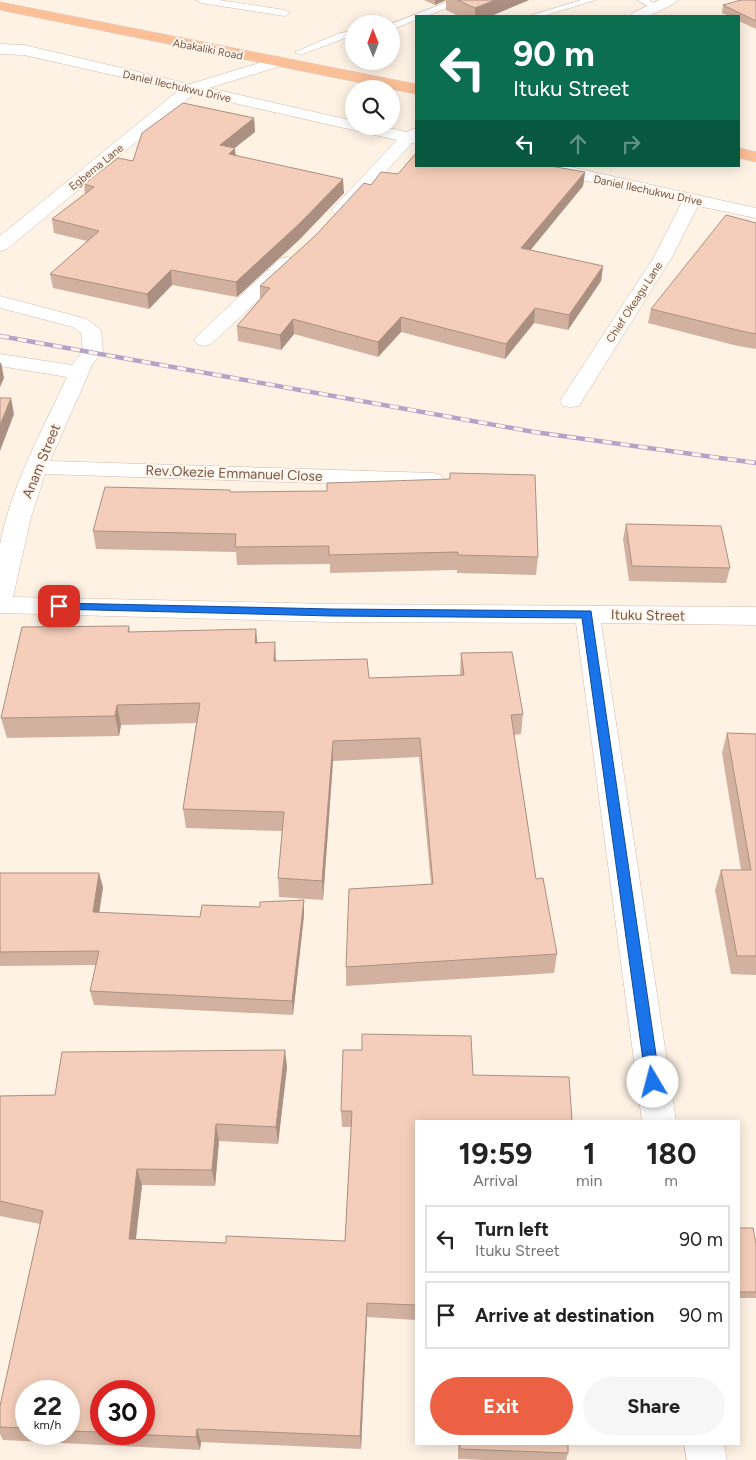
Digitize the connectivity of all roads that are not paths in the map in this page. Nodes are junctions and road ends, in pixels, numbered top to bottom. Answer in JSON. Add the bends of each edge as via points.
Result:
{"nodes":[{"id":1,"x":28,"y":0,"type":"edge"},
{"id":2,"x":202,"y":0,"type":"edge"},
{"id":3,"x":460,"y":0,"type":"edge"},
{"id":4,"x":591,"y":0,"type":"edge"},
{"id":5,"x":642,"y":0,"type":"edge"},
{"id":6,"x":670,"y":0,"type":"edge"},
{"id":7,"x":0,"y":6,"type":"edge"},
{"id":8,"x":656,"y":7,"type":"junction"},
{"id":9,"x":285,"y":13,"type":"dead end"},
{"id":10,"x":423,"y":15,"type":"edge"},
{"id":11,"x":538,"y":15,"type":"edge"},
{"id":12,"x":640,"y":15,"type":"edge"},
{"id":13,"x":415,"y":18,"type":"edge"},
{"id":14,"x":400,"y":24,"type":"edge"},
{"id":15,"x":400,"y":28,"type":"edge"},
{"id":16,"x":414,"y":29,"type":"dead end"},
{"id":17,"x":345,"y":35,"type":"edge"},
{"id":18,"x":0,"y":49,"type":"edge"},
{"id":19,"x":300,"y":52,"type":"junction"},
{"id":20,"x":279,"y":62,"type":"junction"},
{"id":21,"x":415,"y":79,"type":"edge"},
{"id":22,"x":192,"y":88,"type":"junction"},
{"id":23,"x":345,"y":124,"type":"edge"},
{"id":24,"x":400,"y":134,"type":"edge"},
{"id":25,"x":414,"y":137,"type":"edge"},
{"id":26,"x":740,"y":138,"type":"edge"},
{"id":27,"x":756,"y":141,"type":"edge"},
{"id":28,"x":740,"y":154,"type":"edge"},
{"id":29,"x":756,"y":157,"type":"edge"},
{"id":30,"x":544,"y":167,"type":"edge"},
{"id":31,"x":692,"y":200,"type":"junction"},
{"id":32,"x":756,"y":213,"type":"edge"},
{"id":33,"x":327,"y":224,"type":"edge"},
{"id":34,"x":0,"y":245,"type":"edge"},
{"id":35,"x":301,"y":250,"type":"edge"},
{"id":36,"x":0,"y":302,"type":"edge"},
{"id":37,"x":204,"y":340,"type":"dead end"},
{"id":38,"x":0,"y":360,"type":"edge"},
{"id":39,"x":79,"y":373,"type":"junction"},
{"id":40,"x":571,"y":401,"type":"dead end"},
{"id":41,"x":36,"y":467,"type":"junction"},
{"id":42,"x":432,"y":480,"type":"edge"},
{"id":43,"x":0,"y":598,"type":"edge"},
{"id":44,"x":0,"y":605,"type":"edge"},
{"id":45,"x":587,"y":614,"type":"junction"},
{"id":46,"x":756,"y":616,"type":"edge"},
{"id":47,"x":659,"y":1120,"type":"edge"},
{"id":48,"x":704,"y":1445,"type":"edge"},
{"id":49,"x":707,"y":1460,"type":"edge"}],
"edges":[{"from":1,"to":19,"type":"highway","name":"Abakaliki Road"},
{"from":2,"to":9,"type":"lane"},
{"from":3,"to":10,"type":"lane"},
{"from":4,"to":11,"type":"lane"},
{"from":5,"to":8,"type":"lane"},
{"from":6,"to":8,"type":"street"},
{"from":7,"to":20,"type":"highway","name":"Abakaliki Road"},
{"from":8,"to":12,"type":"street"},
{"from":13,"to":14,"type":"lane"},
{"from":15,"to":16,"type":"lane"},
{"from":17,"to":19,"type":"lane"},
{"from":18,"to":22,"type":"street","name":"Daniel Ilechukwu Drive","via":[[24,50]]},
{"from":19,"to":21,"type":"highway","name":"Abakaliki Road"},
{"from":20,"to":21,"type":"highway","name":"Abakaliki Road"},
{"from":20,"to":22,"type":"street"},
{"from":22,"to":23,"type":"street","name":"Daniel Ilechukwu Drive"},
{"from":22,"to":34,"type":"street","name":"Egbema Lane"},
{"from":24,"to":25,"type":"street","name":"Daniel Ilechukwu Drive"},
{"from":25,"to":33,"type":"street"},
{"from":26,"to":27,"type":"highway"},
{"from":28,"to":29,"type":"highway"},
{"from":30,"to":31,"type":"street","name":"Daniel Ilechukwu Drive"},
{"from":31,"to":32,"type":"street","name":"Daniel Ilechukwu Drive"},
{"from":31,"to":40,"type":"street","name":"Chief Okeagu Lane","via":[[663,257]]},
{"from":35,"to":37,"type":"street"},
{"from":36,"to":39,"type":"street","name":"Anam Street","via":[[71,321],[91,330],[92,352]]},
{"from":38,"to":39,"type":"street"},
{"from":39,"to":41,"type":"street","name":"Anam Street"},
{"from":41,"to":42,"type":"street","name":"Rev.Okezie Emmanuel Close"},
{"from":41,"to":43,"type":"street","name":"Anam Street"},
{"from":44,"to":45,"type":"street","name":"Ituku Street","via":[[332,613]]},
{"from":45,"to":46,"type":"street","name":"Ituku Street"},
{"from":45,"to":47,"type":"street"},
{"from":48,"to":49,"type":"street"}]}
